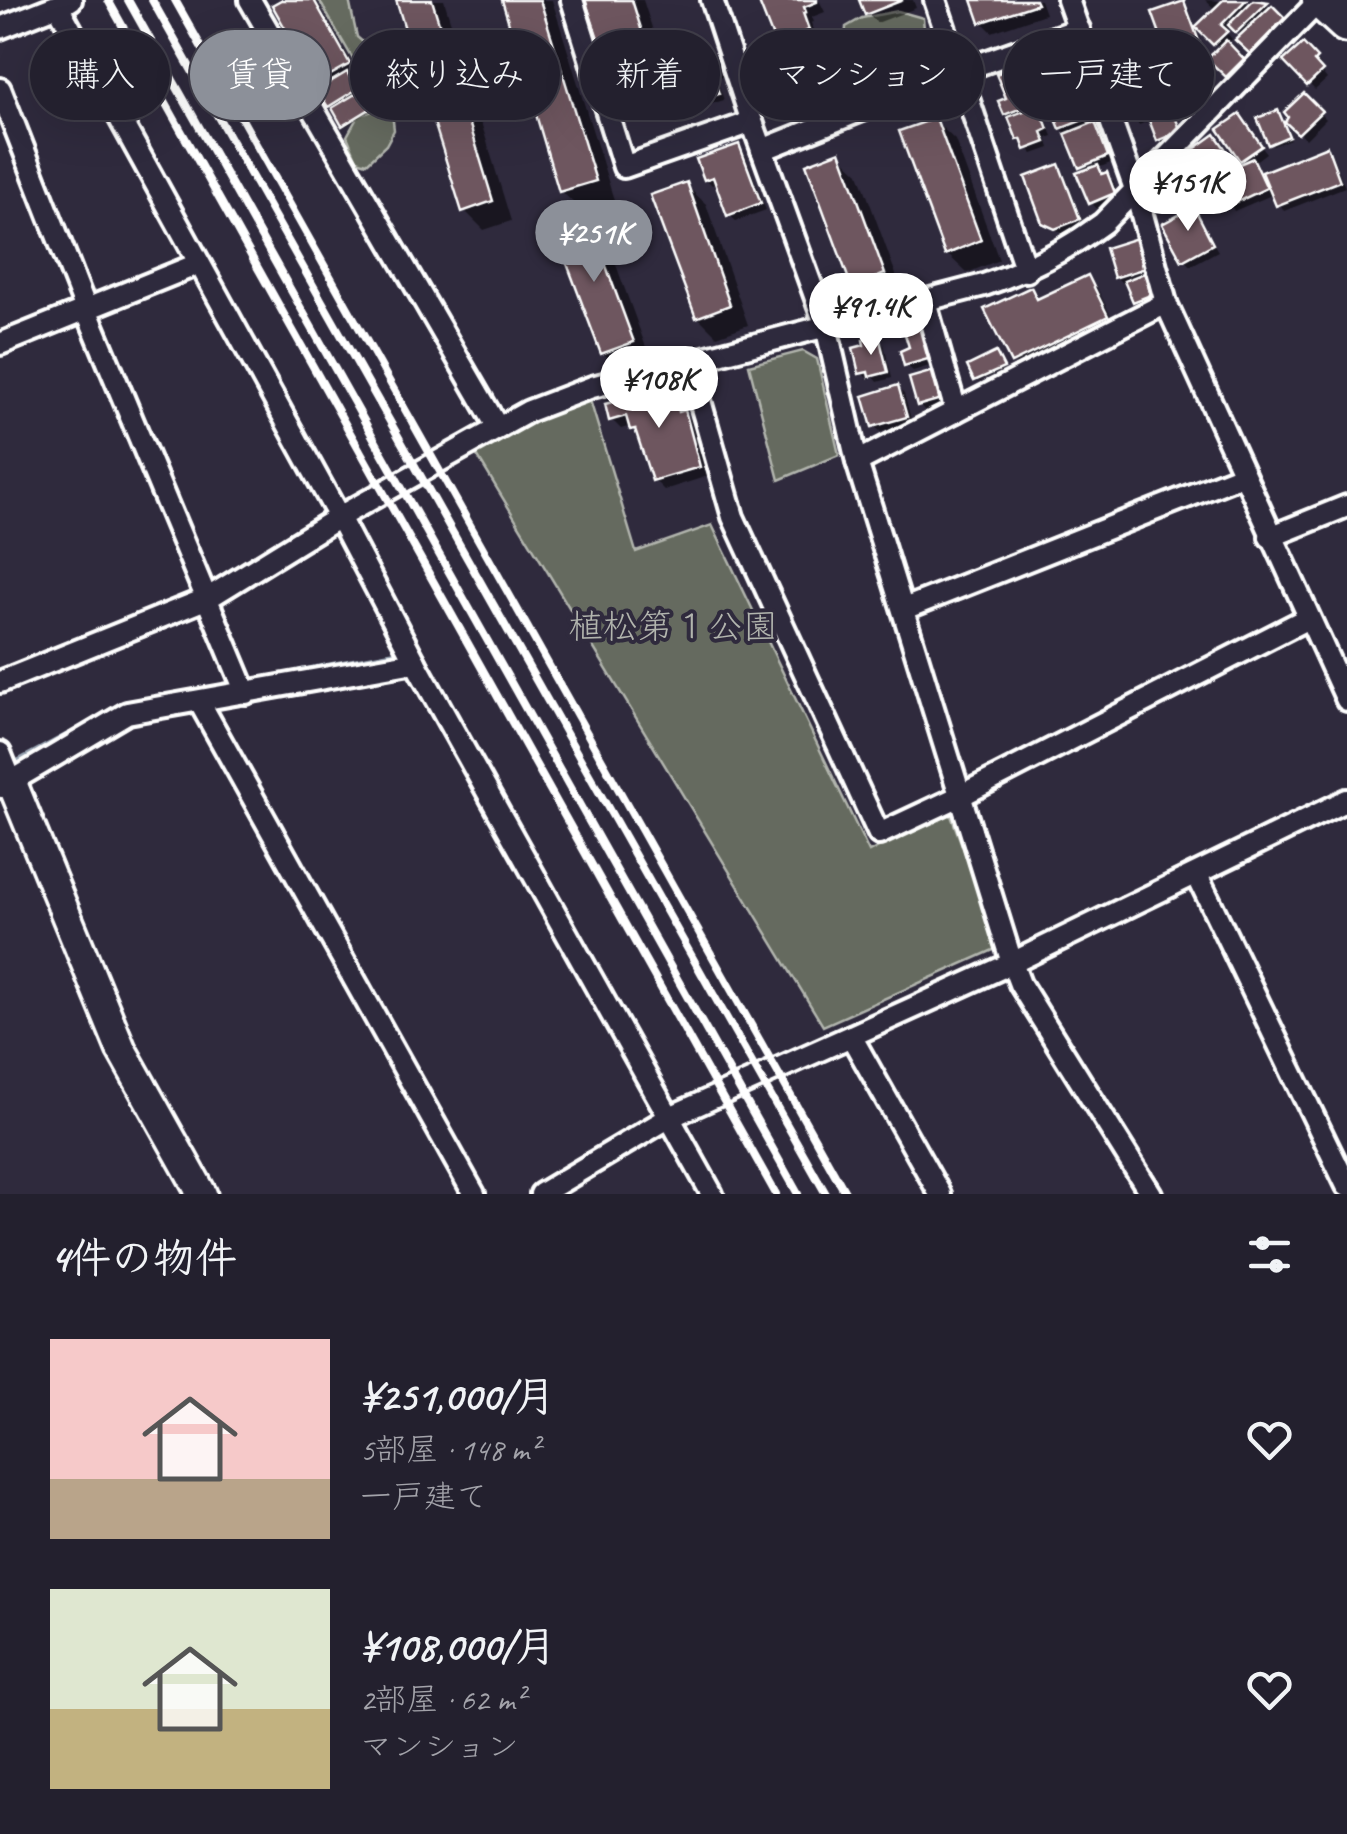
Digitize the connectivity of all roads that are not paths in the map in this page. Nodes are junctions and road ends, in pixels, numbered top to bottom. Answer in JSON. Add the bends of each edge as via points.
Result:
{"nodes":[{"id":1,"x":250,"y":0,"type":"edge"},
{"id":2,"x":572,"y":0,"type":"edge"},
{"id":3,"x":712,"y":0,"type":"edge"},
{"id":4,"x":935,"y":0,"type":"edge"},
{"id":5,"x":1068,"y":0,"type":"edge"},
{"id":6,"x":1321,"y":0,"type":"edge"},
{"id":7,"x":64,"y":3,"type":"edge"},
{"id":8,"x":1347,"y":23,"type":"edge"},
{"id":9,"x":0,"y":28,"type":"edge"},
{"id":10,"x":1079,"y":29,"type":"junction"},
{"id":11,"x":946,"y":30,"type":"edge"},
{"id":12,"x":984,"y":63,"type":"edge"},
{"id":13,"x":0,"y":89,"type":"edge"},
{"id":14,"x":837,"y":120,"type":"edge"},
{"id":15,"x":976,"y":120,"type":"edge"},
{"id":16,"x":752,"y":122,"type":"junction"},
{"id":17,"x":762,"y":150,"type":"junction"},
{"id":18,"x":1135,"y":189,"type":"junction"},
{"id":19,"x":198,"y":264,"type":"junction"},
{"id":20,"x":1026,"y":271,"type":"junction"},
{"id":21,"x":925,"y":300,"type":"junction"},
{"id":22,"x":1166,"y":303,"type":"junction"},
{"id":23,"x":86,"y":309,"type":"junction"},
{"id":24,"x":826,"y":326,"type":"junction"},
{"id":25,"x":0,"y":344,"type":"edge"},
{"id":26,"x":689,"y":362,"type":"junction"},
{"id":27,"x":956,"y":411,"type":"junction"},
{"id":28,"x":498,"y":428,"type":"junction"},
{"id":29,"x":856,"y":462,"type":"junction"},
{"id":30,"x":1242,"y":475,"type":"junction"},
{"id":31,"x":1347,"y":506,"type":"edge"},
{"id":32,"x":339,"y":517,"type":"junction"},
{"id":33,"x":1270,"y":537,"type":"junction"},
{"id":34,"x":208,"y":598,"type":"junction"},
{"id":35,"x":904,"y":609,"type":"junction"},
{"id":36,"x":1308,"y":618,"type":"junction"},
{"id":37,"x":415,"y":662,"type":"junction"},
{"id":38,"x":0,"y":682,"type":"edge"},
{"id":39,"x":246,"y":693,"type":"junction"},
{"id":40,"x":1347,"y":700,"type":"edge"},
{"id":41,"x":200,"y":703,"type":"junction"},
{"id":42,"x":0,"y":754,"type":"edge"},
{"id":43,"x":6,"y":785,"type":"edge"},
{"id":44,"x":960,"y":796,"type":"junction"},
{"id":45,"x":1347,"y":800,"type":"edge"},
{"id":46,"x":1198,"y":874,"type":"junction"},
{"id":47,"x":1012,"y":963,"type":"junction"},
{"id":48,"x":851,"y":1036,"type":"junction"},
{"id":49,"x":670,"y":1117,"type":"junction"},
{"id":50,"x":1347,"y":1186,"type":"edge"},
{"id":51,"x":202,"y":1194,"type":"edge"},
{"id":52,"x":474,"y":1194,"type":"edge"},
{"id":53,"x":541,"y":1194,"type":"edge"},
{"id":54,"x":712,"y":1194,"type":"edge"},
{"id":55,"x":940,"y":1194,"type":"edge"},
{"id":56,"x":1151,"y":1194,"type":"edge"}],
"edges":[{"from":1,"to":28,"type":"street"},
{"from":2,"to":16,"type":"street","via":[[624,167]]},
{"from":3,"to":16,"type":"street"},
{"from":4,"to":11,"type":"street"},
{"from":5,"to":10,"type":"street"},
{"from":6,"to":8,"type":"highway"},
{"from":6,"to":18,"type":"street"},
{"from":7,"to":9,"type":"street"},
{"from":7,"to":19,"type":"street"},
{"from":10,"to":12,"type":"street"},
{"from":10,"to":18,"type":"street"},
{"from":13,"to":23,"type":"street"},
{"from":14,"to":17,"type":"street"},
{"from":15,"to":20,"type":"street"},
{"from":16,"to":17,"type":"street"},
{"from":17,"to":24,"type":"street"},
{"from":18,"to":20,"type":"street","via":[[1103,223]]},
{"from":18,"to":22,"type":"street"},
{"from":19,"to":23,"type":"street"},
{"from":19,"to":32,"type":"street"},
{"from":20,"to":21,"type":"street"},
{"from":21,"to":24,"type":"street"},
{"from":21,"to":27,"type":"street"},
{"from":22,"to":27,"type":"street"},
{"from":22,"to":30,"type":"street"},
{"from":23,"to":25,"type":"street"},
{"from":23,"to":34,"type":"street"},
{"from":24,"to":26,"type":"street"},
{"from":24,"to":29,"type":"street"},
{"from":26,"to":28,"type":"street","via":[[592,387]]},
{"from":26,"to":44,"type":"street","via":[[733,517],[879,834]]},
{"from":27,"to":29,"type":"street"},
{"from":28,"to":32,"type":"street"},
{"from":29,"to":35,"type":"street"},
{"from":30,"to":33,"type":"street"},
{"from":30,"to":35,"type":"street"},
{"from":31,"to":33,"type":"street"},
{"from":32,"to":34,"type":"street"},
{"from":32,"to":37,"type":"street"},
{"from":33,"to":36,"type":"street"},
{"from":34,"to":38,"type":"street"},
{"from":34,"to":39,"type":"street"},
{"from":35,"to":44,"type":"street"},
{"from":36,"to":40,"type":"street"},
{"from":36,"to":44,"type":"street"},
{"from":37,"to":39,"type":"street"},
{"from":37,"to":49,"type":"street"},
{"from":39,"to":41,"type":"street"},
{"from":41,"to":43,"type":"street","via":[[127,714]]},
{"from":41,"to":52,"type":"street"},
{"from":42,"to":43,"type":"street"},
{"from":43,"to":51,"type":"street","via":[[121,1049]]},
{"from":44,"to":47,"type":"street"},
{"from":45,"to":46,"type":"street"},
{"from":46,"to":47,"type":"street"},
{"from":46,"to":50,"type":"street"},
{"from":47,"to":48,"type":"street"},
{"from":47,"to":56,"type":"street"},
{"from":48,"to":49,"type":"street"},
{"from":48,"to":55,"type":"street"},
{"from":49,"to":53,"type":"street"},
{"from":49,"to":54,"type":"street"}]}
